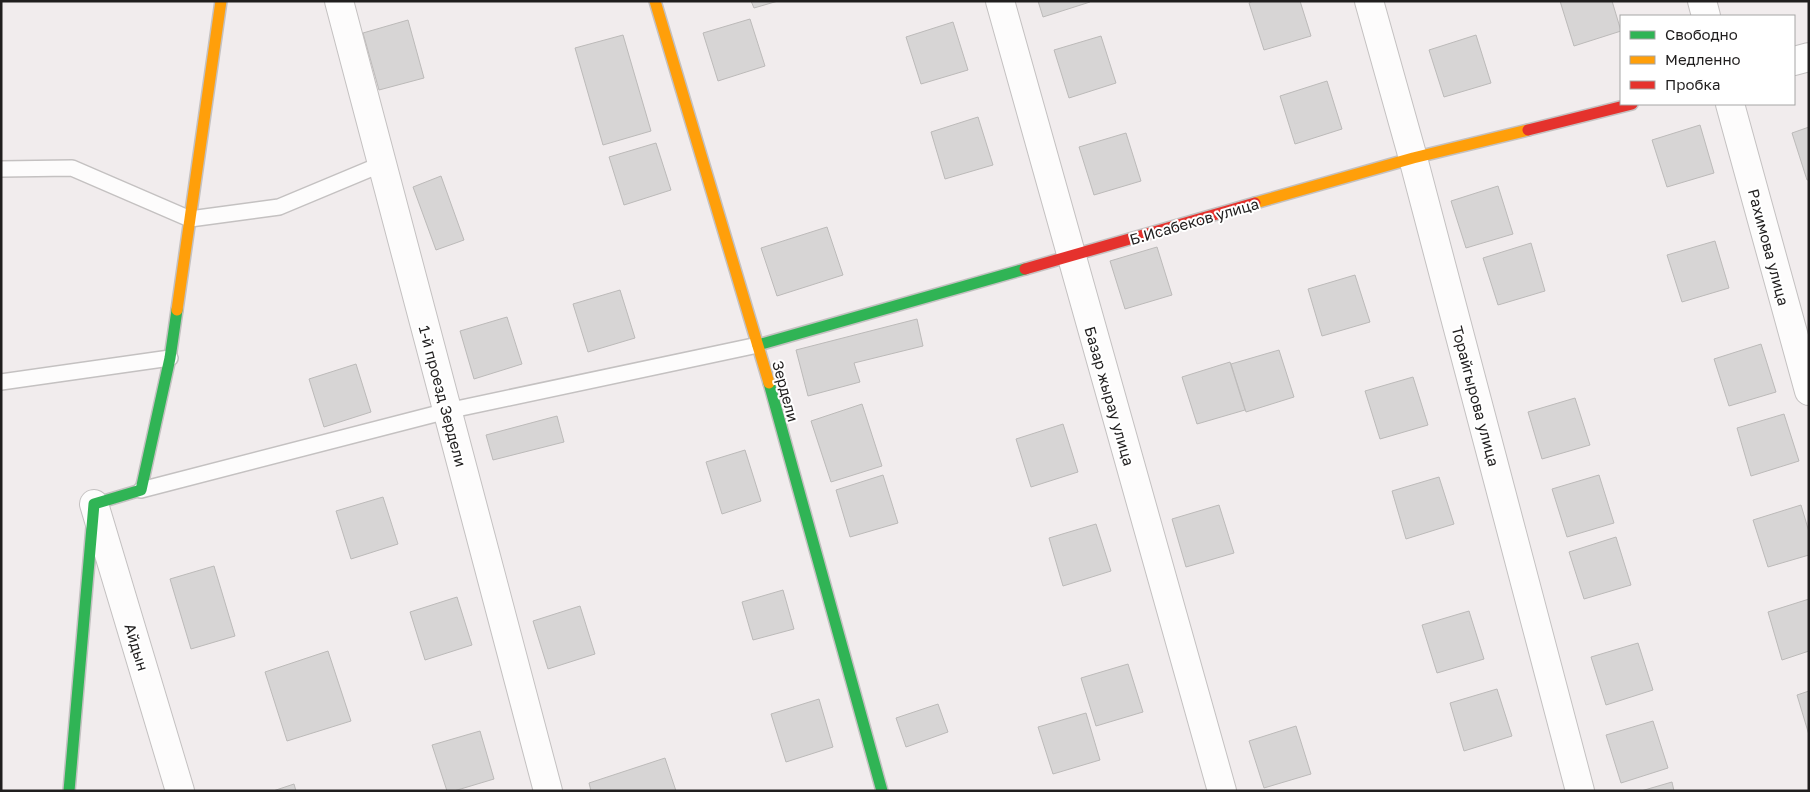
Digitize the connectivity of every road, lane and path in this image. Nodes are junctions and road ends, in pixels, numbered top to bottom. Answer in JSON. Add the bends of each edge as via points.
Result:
{"nodes":[{"id":1,"x":220,"y":1,"type":"edge"},
{"id":2,"x":339,"y":1,"type":"edge"},
{"id":3,"x":655,"y":1,"type":"edge"},
{"id":4,"x":1000,"y":1,"type":"edge"},
{"id":5,"x":1369,"y":1,"type":"edge"},
{"id":6,"x":1702,"y":1,"type":"edge"},
{"id":7,"x":1706,"y":15,"type":"edge"},
{"id":8,"x":1809,"y":57,"type":"edge"},
{"id":9,"x":1795,"y":61,"type":"edge"},
{"id":10,"x":1628,"y":105,"type":"edge"},
{"id":11,"x":1730,"y":105,"type":"edge"},
{"id":12,"x":1413,"y":158,"type":"junction"},
{"id":13,"x":382,"y":164,"type":"junction"},
{"id":14,"x":1,"y":169,"type":"edge"},
{"id":15,"x":190,"y":219,"type":"junction"},
{"id":16,"x":1071,"y":256,"type":"junction"},
{"id":17,"x":758,"y":345,"type":"junction"},
{"id":18,"x":170,"y":358,"type":"junction"},
{"id":19,"x":1,"y":382,"type":"edge"},
{"id":20,"x":1809,"y":391,"type":"edge"},
{"id":21,"x":447,"y":411,"type":"junction"},
{"id":22,"x":141,"y":490,"type":"junction"},
{"id":23,"x":94,"y":504,"type":"junction"},
{"id":24,"x":69,"y":791,"type":"edge"},
{"id":25,"x":180,"y":791,"type":"edge"},
{"id":26,"x":548,"y":791,"type":"edge"},
{"id":27,"x":882,"y":791,"type":"edge"},
{"id":28,"x":1222,"y":791,"type":"edge"},
{"id":29,"x":1580,"y":791,"type":"edge"}],
"edges":[{"from":1,"to":15,"type":"street"},
{"from":2,"to":13,"type":"street","name":"1-й проезд Зердели"},
{"from":3,"to":17,"type":"street","name":"Зердели"},
{"from":4,"to":16,"type":"street","name":"Базар жырау улица"},
{"from":5,"to":12,"type":"street","name":"Торайгырова улица"},
{"from":6,"to":7,"type":"street"},
{"from":8,"to":9,"type":"street"},
{"from":10,"to":12,"type":"street","name":"Б.Исабеков улица"},
{"from":11,"to":20,"type":"street","name":"Рахимова улица"},
{"from":12,"to":16,"type":"street","name":"Б.Исабеков улица"},
{"from":12,"to":29,"type":"street","name":"Торайгырова улица"},
{"from":13,"to":15,"type":"lane","via":[[279,207]]},
{"from":13,"to":21,"type":"street","name":"1-й проезд Зердели"},
{"from":14,"to":15,"type":"lane","via":[[72,168]]},
{"from":15,"to":18,"type":"street"},
{"from":16,"to":17,"type":"street","name":"Б.Исабеков улица"},
{"from":16,"to":28,"type":"street","name":"Базар жырау улица"},
{"from":17,"to":21,"type":"lane"},
{"from":17,"to":27,"type":"street","name":"Зердели"},
{"from":18,"to":19,"type":"lane"},
{"from":18,"to":22,"type":"street"},
{"from":21,"to":22,"type":"lane"},
{"from":21,"to":26,"type":"street","name":"1-й проезд Зердели"},
{"from":22,"to":23,"type":"street"},
{"from":23,"to":24,"type":"street"},
{"from":23,"to":25,"type":"street","name":"Айдын"}]}
